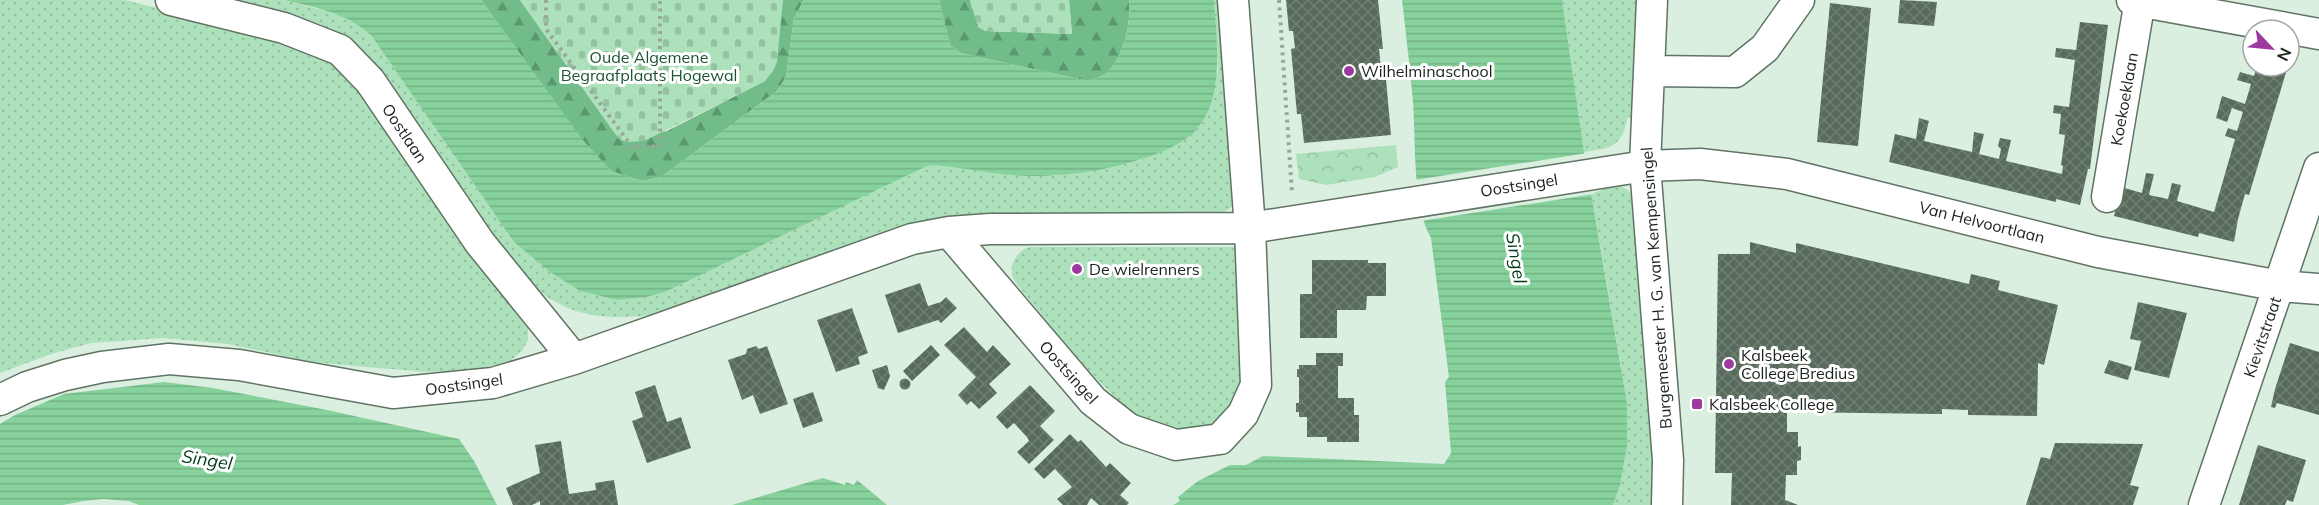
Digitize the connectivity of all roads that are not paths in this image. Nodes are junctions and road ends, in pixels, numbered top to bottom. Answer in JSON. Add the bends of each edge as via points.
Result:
{"nodes":[{"id":1,"x":171,"y":0,"type":"edge"},
{"id":2,"x":1233,"y":0,"type":"edge"},
{"id":3,"x":1652,"y":0,"type":"edge"},
{"id":4,"x":1799,"y":0,"type":"edge"},
{"id":5,"x":2137,"y":0,"type":"edge"},
{"id":6,"x":2319,"y":34,"type":"edge"},
{"id":7,"x":1651,"y":71,"type":"junction"},
{"id":8,"x":1645,"y":166,"type":"junction"},
{"id":9,"x":2319,"y":168,"type":"edge"},
{"id":10,"x":2107,"y":197,"type":"dead end"},
{"id":11,"x":1250,"y":228,"type":"junction"},
{"id":12,"x":949,"y":232,"type":"junction"},
{"id":13,"x":2280,"y":286,"type":"junction"},
{"id":14,"x":2319,"y":289,"type":"edge"},
{"id":15,"x":574,"y":359,"type":"junction"},
{"id":16,"x":0,"y":400,"type":"edge"},
{"id":17,"x":1667,"y":505,"type":"edge"},
{"id":18,"x":2204,"y":505,"type":"edge"}],
"edges":[{"from":1,"to":15,"type":"street","name":"Oostlaan","via":[[284,28],[340,50],[370,81],[480,243]]},
{"from":2,"to":11,"type":"street","name":"Oostsingel"},
{"from":3,"to":7,"type":"street","name":"Burgemeester H. G. van Kempensingel"},
{"from":4,"to":7,"type":"street","via":[[1765,48],[1735,72]]},
{"from":5,"to":6,"type":"street"},
{"from":5,"to":10,"type":"street","name":"Koekoeklaan"},
{"from":7,"to":8,"type":"street","name":"Burgemeester H. G. van Kempensingel"},
{"from":8,"to":11,"type":"street","name":"Oostsingel"},
{"from":8,"to":13,"type":"street","name":"Van Helvoortlaan","via":[[1700,164],[1787,174],[2097,252]]},
{"from":8,"to":17,"type":"street","name":"Burgemeester H. G. van Kempensingel","via":[[1668,460]]},
{"from":9,"to":13,"type":"street","name":"Kievitstraat"},
{"from":11,"to":12,"type":"street","name":"Oostsingel"},
{"from":11,"to":12,"type":"street","name":"Oostsingel","via":[[1256,385],[1243,414],[1220,439],[1176,445],[1130,429],[1093,401]]},
{"from":12,"to":15,"type":"street","name":"Oostsingel","via":[[912,239]]},
{"from":13,"to":14,"type":"street","name":"Van Helvoortlaan"},
{"from":13,"to":18,"type":"street","name":"Kievitstraat"},
{"from":15,"to":16,"type":"street","name":"Oostsingel","via":[[493,383],[393,393],[239,365],[169,358],[65,375]]}]}
